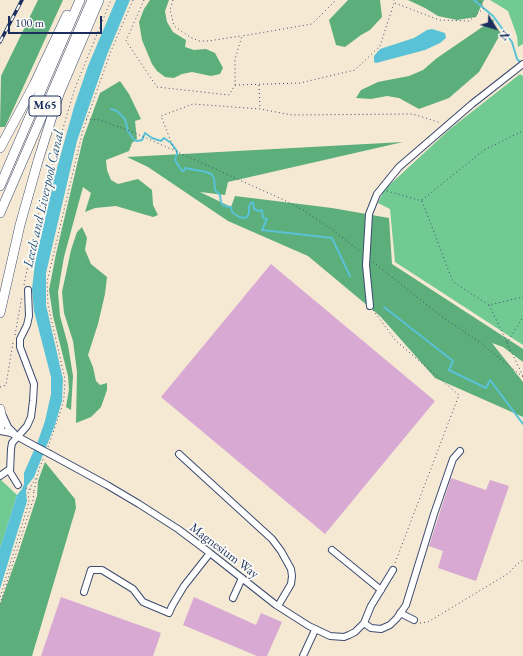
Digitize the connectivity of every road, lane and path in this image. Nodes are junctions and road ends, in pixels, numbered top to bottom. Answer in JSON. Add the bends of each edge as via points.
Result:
{"nodes":[{"id":1,"x":74,"y":0,"type":"edge"},
{"id":2,"x":80,"y":0,"type":"edge"},
{"id":3,"x":92,"y":0,"type":"edge"},
{"id":4,"x":99,"y":0,"type":"edge"},
{"id":5,"x":111,"y":0,"type":"edge"},
{"id":6,"x":133,"y":0,"type":"edge"},
{"id":7,"x":144,"y":0,"type":"edge"},
{"id":8,"x":173,"y":0,"type":"edge"},
{"id":9,"x":336,"y":0,"type":"edge"},
{"id":10,"x":394,"y":0,"type":"edge"},
{"id":11,"x":479,"y":0,"type":"edge"},
{"id":12,"x":394,"y":3,"type":"junction"},
{"id":13,"x":242,"y":36,"type":"junction"},
{"id":14,"x":523,"y":64,"type":"edge"},
{"id":15,"x":235,"y":84,"type":"junction"},
{"id":16,"x":259,"y":84,"type":"junction"},
{"id":17,"x":260,"y":109,"type":"junction"},
{"id":18,"x":86,"y":119,"type":"junction"},
{"id":19,"x":447,"y":125,"type":"junction"},
{"id":20,"x":523,"y":131,"type":"edge"},
{"id":21,"x":0,"y":148,"type":"edge"},
{"id":22,"x":174,"y":149,"type":"dead end"},
{"id":23,"x":0,"y":186,"type":"edge"},
{"id":24,"x":381,"y":189,"type":"junction"},
{"id":25,"x":422,"y":201,"type":"junction"},
{"id":26,"x":0,"y":213,"type":"edge"},
{"id":27,"x":367,"y":257,"type":"junction"},
{"id":28,"x":28,"y":290,"type":"dead end"},
{"id":29,"x":523,"y":297,"type":"edge"},
{"id":30,"x":489,"y":305,"type":"junction"},
{"id":31,"x":370,"y":306,"type":"joint"},
{"id":32,"x":0,"y":313,"type":"edge"},
{"id":33,"x":523,"y":317,"type":"edge"},
{"id":34,"x":14,"y":335,"type":"dead end"},
{"id":35,"x":13,"y":342,"type":"dead end"},
{"id":36,"x":507,"y":342,"type":"junction"},
{"id":37,"x":523,"y":377,"type":"edge"},
{"id":38,"x":0,"y":387,"type":"edge"},
{"id":39,"x":1,"y":412,"type":"edge"},
{"id":40,"x":0,"y":427,"type":"edge"},
{"id":41,"x":0,"y":431,"type":"edge"},
{"id":42,"x":17,"y":436,"type":"junction"},
{"id":43,"x":460,"y":451,"type":"dead end"},
{"id":44,"x":179,"y":454,"type":"dead end"},
{"id":45,"x":10,"y":469,"type":"junction"},
{"id":46,"x":0,"y":476,"type":"edge"},
{"id":47,"x":36,"y":478,"type":"junction"},
{"id":48,"x":18,"y":485,"type":"dead end"},
{"id":49,"x":26,"y":488,"type":"dead end"},
{"id":50,"x":34,"y":490,"type":"junction"},
{"id":51,"x":33,"y":500,"type":"junction"},
{"id":52,"x":29,"y":502,"type":"junction"},
{"id":53,"x":332,"y":550,"type":"dead end"},
{"id":54,"x":210,"y":552,"type":"junction"},
{"id":55,"x":523,"y":560,"type":"edge"},
{"id":56,"x":393,"y":570,"type":"joint"},
{"id":57,"x":242,"y":578,"type":"junction"},
{"id":58,"x":381,"y":590,"type":"junction"},
{"id":59,"x":84,"y":592,"type":"dead end"},
{"id":60,"x":0,"y":596,"type":"edge"},
{"id":61,"x":233,"y":598,"type":"dead end"},
{"id":62,"x":0,"y":604,"type":"edge"},
{"id":63,"x":278,"y":606,"type":"junction"},
{"id":64,"x":400,"y":613,"type":"junction"},
{"id":65,"x":414,"y":620,"type":"joint"},
{"id":66,"x":364,"y":623,"type":"junction"},
{"id":67,"x":315,"y":630,"type":"junction"},
{"id":68,"x":303,"y":656,"type":"edge"}],
"edges":[{"from":1,"to":21,"type":"highway","via":[[34,85]]},
{"from":2,"to":23,"type":"highway","number":"M65"},
{"from":3,"to":26,"type":"highway","number":"M65"},
{"from":4,"to":32,"type":"highway","via":[[59,94],[20,225]]},
{"from":5,"to":34,"type":"path","via":[[75,88],[40,206]]},
{"from":6,"to":18,"type":"path"},
{"from":7,"to":15,"type":"path","via":[[126,41],[157,87],[229,95]]},
{"from":8,"to":13,"type":"path","via":[[170,10],[174,26],[199,41]]},
{"from":9,"to":13,"type":"path","via":[[312,24]]},
{"from":10,"to":12,"type":"path"},
{"from":11,"to":12,"type":"path","via":[[484,8],[469,21],[439,20]]},
{"from":12,"to":16,"type":"path","via":[[380,46],[355,70],[300,83]]},
{"from":13,"to":15,"type":"path","via":[[235,59]]},
{"from":14,"to":19,"type":"street"},
{"from":15,"to":16,"type":"path"},
{"from":16,"to":17,"type":"path"},
{"from":17,"to":19,"type":"path","via":[[292,115],[413,114]]},
{"from":17,"to":22,"type":"path","via":[[193,104],[161,116]]},
{"from":18,"to":27,"type":"path","via":[[100,120],[135,133],[284,200],[334,231]]},
{"from":18,"to":47,"type":"path","via":[[47,282],[48,305],[64,372],[64,398],[55,430]]},
{"from":19,"to":24,"type":"street","via":[[399,167]]},
{"from":20,"to":25,"type":"path","via":[[484,150]]},
{"from":24,"to":25,"type":"path"},
{"from":24,"to":27,"type":"street","via":[[369,214]]},
{"from":25,"to":30,"type":"path","via":[[453,282]]},
{"from":27,"to":31,"type":"street"},
{"from":27,"to":37,"type":"path"},
{"from":28,"to":42,"type":"street","via":[[27,325],[20,339],[20,346],[34,384],[33,401],[27,426]]},
{"from":29,"to":30,"type":"path"},
{"from":30,"to":36,"type":"path"},
{"from":31,"to":56,"type":"path","via":[[396,341],[459,395]]},
{"from":33,"to":36,"type":"path"},
{"from":35,"to":38,"type":"path","via":[[6,385]]},
{"from":36,"to":37,"type":"path"},
{"from":39,"to":40,"type":"highway"},
{"from":39,"to":42,"type":"street","name":"Magnesium Way","via":[[8,427]]},
{"from":41,"to":42,"type":"street","name":"Magnesium Way"},
{"from":42,"to":45,"type":"street","via":[[12,443]]},
{"from":42,"to":54,"type":"street","name":"Magnesium Way","bridge":true,"via":[[133,500]]},
{"from":43,"to":64,"type":"street","via":[[453,459],[411,592]]},
{"from":44,"to":63,"type":"street","via":[[272,539],[281,551],[292,576],[291,584]]},
{"from":45,"to":46,"type":"street"},
{"from":45,"to":48,"type":"street"},
{"from":47,"to":50,"type":"path"},
{"from":47,"to":52,"type":"path","via":[[28,491]]},
{"from":49,"to":50,"type":"path","bridge":true},
{"from":50,"to":51,"type":"path"},
{"from":51,"to":52,"type":"path"},
{"from":51,"to":62,"type":"path"},
{"from":52,"to":60,"type":"path"},
{"from":53,"to":58,"type":"street"},
{"from":54,"to":57,"type":"street","name":"Magnesium Way"},
{"from":54,"to":59,"type":"street","via":[[184,586],[169,613],[143,602],[133,589],[102,570],[91,570]]},
{"from":55,"to":65,"type":"path","via":[[509,573],[428,622],[421,624]]},
{"from":56,"to":58,"type":"street","name":"Magnesium Way"},
{"from":57,"to":61,"type":"street"},
{"from":57,"to":63,"type":"street","name":"Magnesium Way"},
{"from":58,"to":66,"type":"street","name":"Magnesium Way"},
{"from":63,"to":67,"type":"street","name":"Magnesium Way"},
{"from":64,"to":65,"type":"street"},
{"from":64,"to":66,"type":"street","via":[[390,625],[381,629],[372,628]]},
{"from":66,"to":67,"type":"street","name":"Magnesium Way","via":[[355,632],[344,637],[330,636]]},
{"from":67,"to":68,"type":"street"}]}
